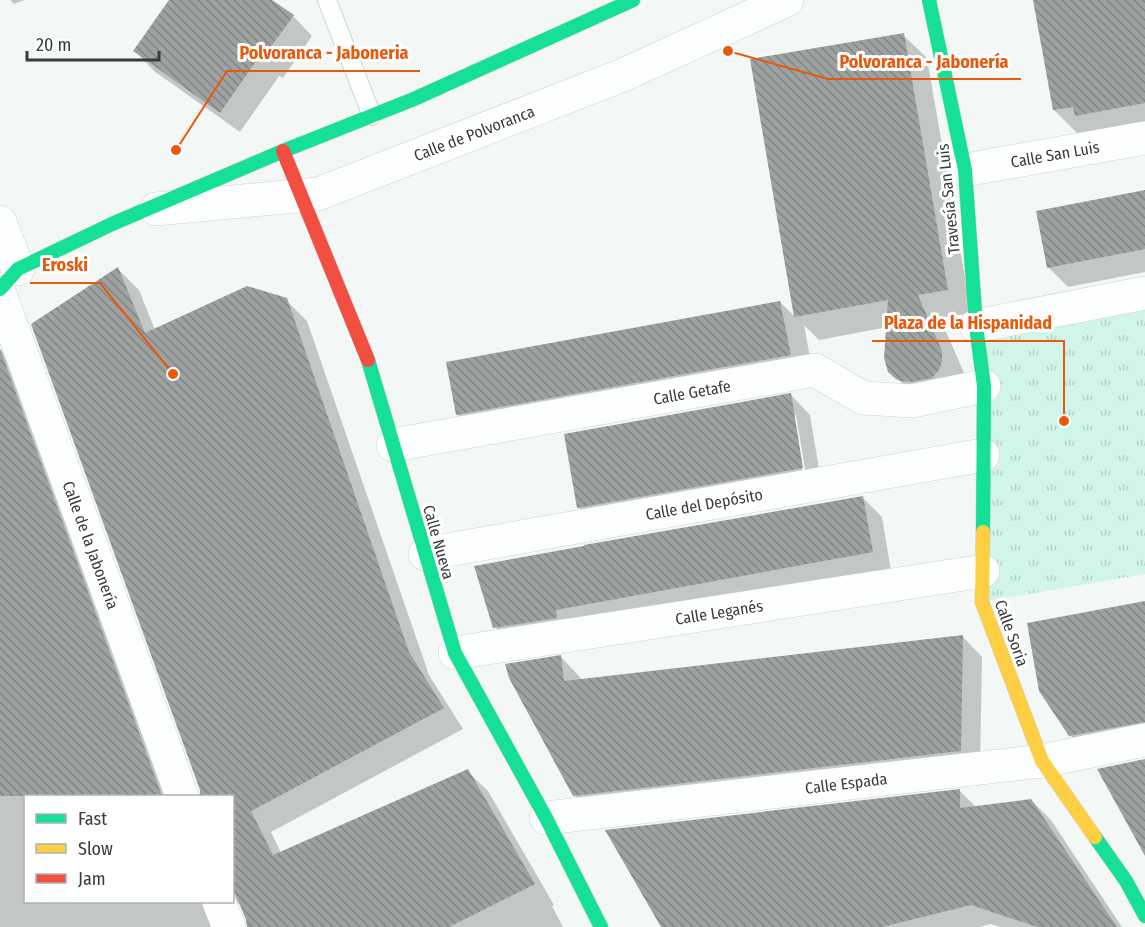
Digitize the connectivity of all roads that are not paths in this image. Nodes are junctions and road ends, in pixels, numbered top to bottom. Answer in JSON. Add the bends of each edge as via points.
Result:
{"nodes":[{"id":1,"x":327,"y":0,"type":"edge"},
{"id":2,"x":633,"y":0,"type":"edge"},
{"id":3,"x":787,"y":0,"type":"edge"},
{"id":4,"x":929,"y":0,"type":"edge"},
{"id":5,"x":372,"y":116,"type":"junction"},
{"id":6,"x":1145,"y":138,"type":"edge"},
{"id":7,"x":283,"y":151,"type":"junction"},
{"id":8,"x":964,"y":170,"type":"junction"},
{"id":9,"x":301,"y":196,"type":"junction"},
{"id":10,"x":147,"y":210,"type":"junction"},
{"id":11,"x":0,"y":222,"type":"edge"},
{"id":12,"x":6,"y":284,"type":"edge"},
{"id":13,"x":1145,"y":293,"type":"edge"},
{"id":14,"x":976,"y":326,"type":"junction"},
{"id":15,"x":984,"y":386,"type":"junction"},
{"id":16,"x":393,"y":445,"type":"junction"},
{"id":17,"x":983,"y":455,"type":"junction"},
{"id":18,"x":425,"y":554,"type":"junction"},
{"id":19,"x":982,"y":571,"type":"junction"},
{"id":20,"x":455,"y":653,"type":"junction"},
{"id":21,"x":1145,"y":740,"type":"edge"},
{"id":22,"x":1042,"y":760,"type":"junction"},
{"id":23,"x":182,"y":795,"type":"edge"},
{"id":24,"x":546,"y":818,"type":"junction"},
{"id":25,"x":1136,"y":879,"type":"edge"},
{"id":26,"x":219,"y":903,"type":"edge"},
{"id":27,"x":1145,"y":916,"type":"edge"},
{"id":28,"x":229,"y":927,"type":"edge"},
{"id":29,"x":601,"y":927,"type":"edge"}],
"edges":[{"from":1,"to":5,"type":"lane"},
{"from":2,"to":5,"type":"street","name":"Calle de Polvoranca"},
{"from":3,"to":9,"type":"street","name":"Calle de Polvoranca","via":[[623,75],[318,194]]},
{"from":4,"to":8,"type":"street","name":"Travesía San Luis"},
{"from":5,"to":7,"type":"street","name":"Calle de Polvoranca"},
{"from":6,"to":8,"type":"street","name":"Calle San Luis"},
{"from":7,"to":9,"type":"street","name":"Calle Nueva"},
{"from":7,"to":10,"type":"street","name":"Calle de Polvoranca"},
{"from":8,"to":14,"type":"street","name":"Travesía San Luis"},
{"from":9,"to":10,"type":"street","name":"Calle de Polvoranca"},
{"from":9,"to":16,"type":"street","name":"Calle Nueva","via":[[366,352]]},
{"from":10,"to":12,"type":"street","name":"Calle de Polvoranca","via":[[112,224]]},
{"from":11,"to":12,"type":"street","name":"Calle de la Jabonería"},
{"from":12,"to":23,"type":"street","name":"Calle de la Jabonería"},
{"from":13,"to":14,"type":"street"},
{"from":14,"to":15,"type":"street","name":"Calle Soria"},
{"from":15,"to":16,"type":"street","name":"Calle Getafe","via":[[912,401],[863,398],[814,370]]},
{"from":15,"to":17,"type":"street","name":"Calle Soria"},
{"from":16,"to":18,"type":"street","name":"Calle Nueva"},
{"from":17,"to":18,"type":"street","name":"Calle del Depósito"},
{"from":17,"to":19,"type":"street","name":"Calle Soria"},
{"from":18,"to":20,"type":"street","name":"Calle Nueva"},
{"from":19,"to":20,"type":"street","name":"Calle Leganés"},
{"from":19,"to":22,"type":"street","name":"Calle Soria","via":[[982,602]]},
{"from":20,"to":24,"type":"street","name":"Calle Nueva"},
{"from":21,"to":22,"type":"street","name":"Calle Espada"},
{"from":22,"to":24,"type":"street","name":"Calle Espada"},
{"from":22,"to":25,"type":"street","name":"Calle Soria"},
{"from":24,"to":29,"type":"street","name":"Calle Nueva"},
{"from":25,"to":27,"type":"street","name":"Calle Soria"},
{"from":26,"to":28,"type":"street"}]}
